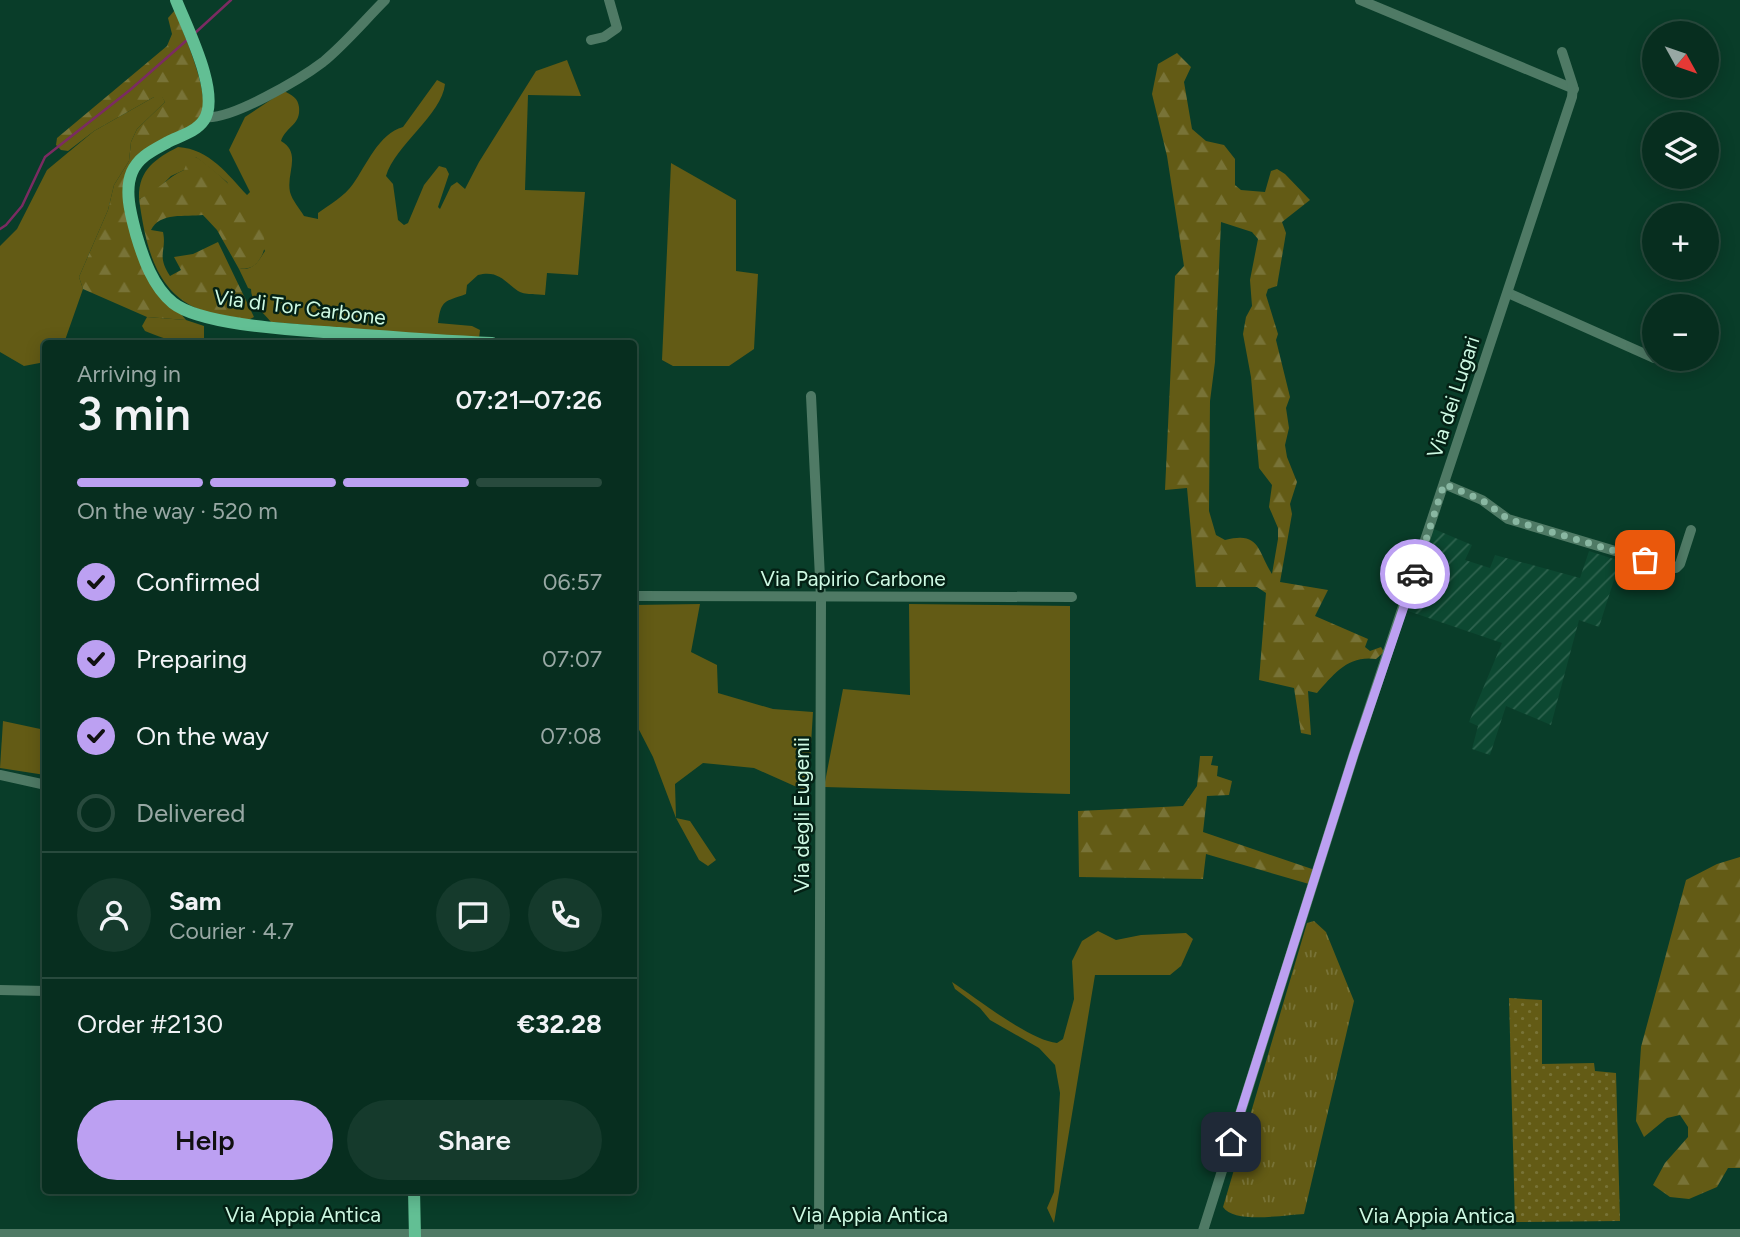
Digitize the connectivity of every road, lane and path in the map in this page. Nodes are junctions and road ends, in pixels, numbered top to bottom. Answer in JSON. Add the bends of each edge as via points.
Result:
{"nodes":[{"id":1,"x":176,"y":0,"type":"edge"},
{"id":2,"x":385,"y":0,"type":"edge"},
{"id":3,"x":609,"y":0,"type":"edge"},
{"id":4,"x":1360,"y":0,"type":"edge"},
{"id":5,"x":591,"y":40,"type":"dead end"},
{"id":6,"x":1562,"y":52,"type":"dead end"},
{"id":7,"x":1574,"y":89,"type":"junction"},
{"id":8,"x":205,"y":117,"type":"junction"},
{"id":9,"x":1507,"y":293,"type":"junction"},
{"id":10,"x":453,"y":340,"type":"edge"},
{"id":11,"x":1642,"y":353,"type":"edge"},
{"id":12,"x":811,"y":396,"type":"dead end"},
{"id":13,"x":1444,"y":484,"type":"junction"},
{"id":14,"x":1691,"y":530,"type":"dead end"},
{"id":15,"x":637,"y":596,"type":"edge"},
{"id":16,"x":1072,"y":597,"type":"dead end"},
{"id":17,"x":821,"y":598,"type":"junction"},
{"id":18,"x":0,"y":775,"type":"edge"},
{"id":19,"x":42,"y":784,"type":"edge"},
{"id":20,"x":0,"y":990,"type":"edge"},
{"id":21,"x":42,"y":991,"type":"edge"},
{"id":22,"x":414,"y":1194,"type":"edge"},
{"id":23,"x":0,"y":1234,"type":"edge"},
{"id":24,"x":819,"y":1234,"type":"junction"},
{"id":25,"x":1202,"y":1234,"type":"junction"},
{"id":26,"x":1740,"y":1234,"type":"edge"},
{"id":27,"x":415,"y":1235,"type":"edge"}],
"edges":[{"from":1,"to":8,"type":"main road","via":[[210,94]]},
{"from":2,"to":8,"type":"street","via":[[314,68],[233,113]]},
{"from":3,"to":5,"type":"street","via":[[617,28]]},
{"from":4,"to":7,"type":"street"},
{"from":6,"to":7,"type":"street"},
{"from":7,"to":9,"type":"street","name":"Via dei Lugari"},
{"from":8,"to":10,"type":"main road","name":"Via di Tor Carbone","via":[[194,129],[145,155],[129,181],[142,253],[155,281],[173,303],[242,324]]},
{"from":9,"to":11,"type":"street"},
{"from":9,"to":13,"type":"street","name":"Via dei Lugari"},
{"from":12,"to":17,"type":"street","name":"Via degli Eugenii"},
{"from":13,"to":14,"type":"street","via":[[1482,500],[1508,519],[1672,568],[1678,566]]},
{"from":13,"to":25,"type":"street","name":"Via dei Lugari"},
{"from":15,"to":17,"type":"street","name":"Via Papirio Carbone"},
{"from":16,"to":17,"type":"street","name":"Via Papirio Carbone"},
{"from":17,"to":24,"type":"street","name":"Via degli Eugenii"},
{"from":18,"to":19,"type":"street"},
{"from":20,"to":21,"type":"street"},
{"from":22,"to":27,"type":"main road"},
{"from":23,"to":27,"type":"street","name":"Via Appia Antica"},
{"from":24,"to":25,"type":"street","name":"Via Appia Antica"},
{"from":24,"to":27,"type":"street","name":"Via Appia Antica"},
{"from":25,"to":26,"type":"street","name":"Via Appia Antica"}]}
